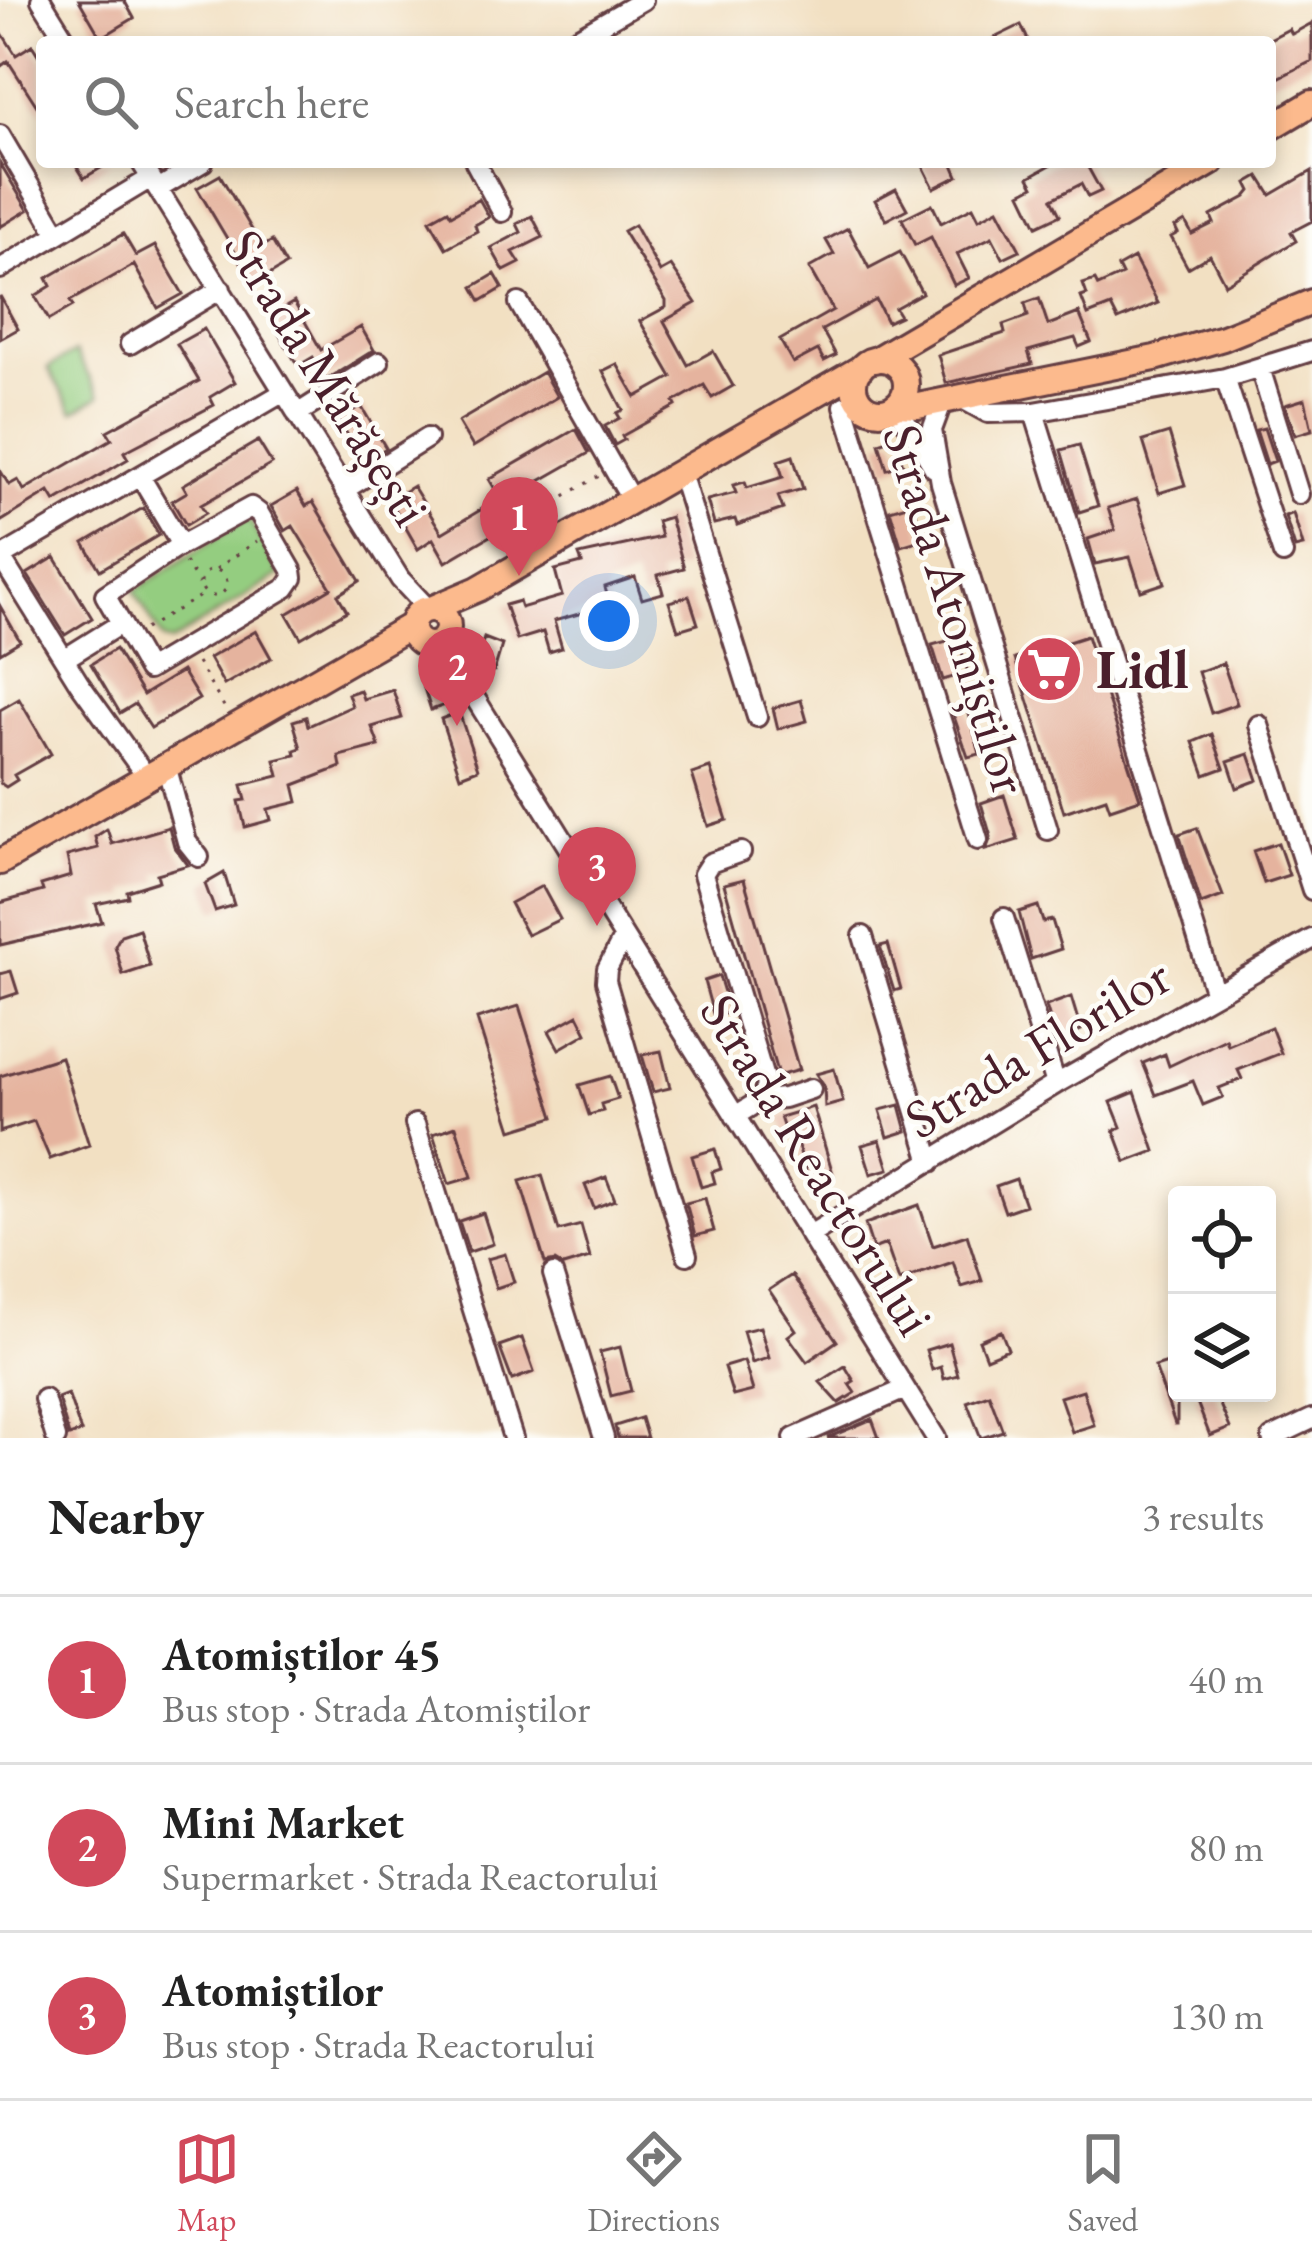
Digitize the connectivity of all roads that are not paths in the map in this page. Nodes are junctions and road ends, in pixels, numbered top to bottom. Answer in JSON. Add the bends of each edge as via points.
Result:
{"nodes":[{"id":1,"x":41,"y":0,"type":"edge"},
{"id":2,"x":643,"y":0,"type":"edge"},
{"id":3,"x":63,"y":36,"type":"edge"},
{"id":4,"x":580,"y":36,"type":"edge"},
{"id":5,"x":1312,"y":104,"type":"edge"},
{"id":6,"x":1276,"y":125,"type":"edge"},
{"id":7,"x":0,"y":135,"type":"edge"},
{"id":8,"x":180,"y":168,"type":"edge"},
{"id":9,"x":478,"y":168,"type":"edge"},
{"id":10,"x":1202,"y":168,"type":"edge"},
{"id":11,"x":150,"y":176,"type":"edge"},
{"id":12,"x":502,"y":212,"type":"dead end"},
{"id":13,"x":58,"y":234,"type":"junction"},
{"id":14,"x":0,"y":269,"type":"edge"},
{"id":15,"x":221,"y":289,"type":"junction"},
{"id":16,"x":1312,"y":302,"type":"edge"},
{"id":17,"x":519,"y":303,"type":"dead end"},
{"id":18,"x":912,"y":337,"type":"junction"},
{"id":19,"x":130,"y":344,"type":"dead end"},
{"id":20,"x":1312,"y":351,"type":"edge"},
{"id":21,"x":379,"y":362,"type":"dead end"},
{"id":22,"x":868,"y":364,"type":"junction"},
{"id":23,"x":1260,"y":368,"type":"junction"},
{"id":24,"x":1225,"y":378,"type":"junction"},
{"id":25,"x":284,"y":392,"type":"junction"},
{"id":26,"x":885,"y":398,"type":"junction"},
{"id":27,"x":951,"y":399,"type":"junction"},
{"id":28,"x":804,"y":403,"type":"junction"},
{"id":29,"x":1034,"y":412,"type":"junction"},
{"id":30,"x":297,"y":413,"type":"junction"},
{"id":31,"x":427,"y":438,"type":"dead end"},
{"id":32,"x":681,"y":473,"type":"junction"},
{"id":33,"x":140,"y":476,"type":"junction"},
{"id":34,"x":941,"y":483,"type":"junction"},
{"id":35,"x":344,"y":490,"type":"junction"},
{"id":36,"x":1299,"y":494,"type":"dead end"},
{"id":37,"x":632,"y":501,"type":"junction"},
{"id":38,"x":178,"y":547,"type":"junction"},
{"id":39,"x":1283,"y":554,"type":"dead end"},
{"id":40,"x":0,"y":557,"type":"edge"},
{"id":41,"x":429,"y":627,"type":"junction"},
{"id":42,"x":124,"y":632,"type":"junction"},
{"id":43,"x":64,"y":659,"type":"junction"},
{"id":44,"x":757,"y":717,"type":"dead end"},
{"id":45,"x":1259,"y":725,"type":"dead end"},
{"id":46,"x":156,"y":771,"type":"junction"},
{"id":47,"x":1048,"y":830,"type":"dead end"},
{"id":48,"x":978,"y":840,"type":"dead end"},
{"id":49,"x":741,"y":852,"type":"dead end"},
{"id":50,"x":199,"y":857,"type":"dead end"},
{"id":51,"x":0,"y":862,"type":"edge"},
{"id":52,"x":1312,"y":890,"type":"edge"},
{"id":53,"x":1004,"y":918,"type":"dead end"},
{"id":54,"x":862,"y":936,"type":"dead end"},
{"id":55,"x":623,"y":938,"type":"junction"},
{"id":56,"x":1312,"y":939,"type":"edge"},
{"id":57,"x":1215,"y":994,"type":"junction"},
{"id":58,"x":1056,"y":1084,"type":"junction"},
{"id":59,"x":811,"y":1089,"type":"dead end"},
{"id":60,"x":760,"y":1100,"type":"junction"},
{"id":61,"x":735,"y":1116,"type":"junction"},
{"id":62,"x":415,"y":1124,"type":"dead end"},
{"id":63,"x":932,"y":1162,"type":"junction"},
{"id":64,"x":810,"y":1235,"type":"junction"},
{"id":65,"x":687,"y":1255,"type":"dead end"},
{"id":66,"x":553,"y":1274,"type":"dead end"},
{"id":67,"x":905,"y":1389,"type":"junction"},
{"id":68,"x":44,"y":1399,"type":"dead end"},
{"id":69,"x":1312,"y":1418,"type":"edge"},
{"id":70,"x":56,"y":1438,"type":"edge"},
{"id":71,"x":513,"y":1438,"type":"edge"},
{"id":72,"x":604,"y":1438,"type":"edge"},
{"id":73,"x":794,"y":1438,"type":"edge"},
{"id":74,"x":936,"y":1438,"type":"edge"},
{"id":75,"x":1272,"y":1438,"type":"edge"}],
"edges":[{"from":1,"to":3,"type":"street"},
{"from":2,"to":4,"type":"street"},
{"from":5,"to":6,"type":"main road"},
{"from":7,"to":13,"type":"street"},
{"from":8,"to":11,"type":"street"},
{"from":9,"to":12,"type":"street"},
{"from":10,"to":18,"type":"main road","name":"Strada Atomiștilor"},
{"from":11,"to":13,"type":"street"},
{"from":11,"to":15,"type":"street","name":"Strada Mărășești"},
{"from":13,"to":14,"type":"street"},
{"from":15,"to":19,"type":"street"},
{"from":15,"to":25,"type":"street","name":"Strada Mărășești"},
{"from":16,"to":27,"type":"main road","name":"Strada Atomiștilor","via":[[1155,358]]},
{"from":17,"to":37,"type":"street"},
{"from":18,"to":22,"type":"main road","name":"Strada Atomiștilor"},
{"from":18,"to":26,"type":"main road","name":"Strada Atomiștilor"},
{"from":20,"to":23,"type":"street","name":"Strada Atomiștilor"},
{"from":21,"to":30,"type":"street"},
{"from":22,"to":26,"type":"main road","via":[[893,362]]},
{"from":22,"to":26,"type":"main road","via":[[856,376],[856,394]]},
{"from":22,"to":28,"type":"main road","name":"Strada Atomiștilor"},
{"from":23,"to":24,"type":"street","name":"Strada Atomiștilor"},
{"from":23,"to":36,"type":"street"},
{"from":24,"to":29,"type":"street","name":"Strada Atomiștilor"},
{"from":24,"to":39,"type":"street"},
{"from":25,"to":30,"type":"street","name":"Strada Mărășești"},
{"from":25,"to":33,"type":"street"},
{"from":26,"to":27,"type":"main road","name":"Strada Atomiștilor","via":[[918,406]]},
{"from":26,"to":28,"type":"main road","name":"Strada Atomiștilor"},
{"from":26,"to":34,"type":"street"},
{"from":26,"to":48,"type":"street","name":"Strada Atomiștilor"},
{"from":27,"to":29,"type":"street","name":"Strada Atomiștilor","via":[[988,413]]},
{"from":27,"to":34,"type":"street","via":[[932,430]]},
{"from":28,"to":32,"type":"main road","name":"Strada Atomiștilor"},
{"from":29,"to":57,"type":"street"},
{"from":30,"to":35,"type":"street","name":"Strada Mărășești"},
{"from":31,"to":35,"type":"street"},
{"from":32,"to":37,"type":"main road","name":"Strada Atomiștilor"},
{"from":32,"to":44,"type":"street"},
{"from":33,"to":38,"type":"street"},
{"from":33,"to":40,"type":"street"},
{"from":34,"to":47,"type":"street"},
{"from":35,"to":41,"type":"street","name":"Strada Mărășești"},
{"from":37,"to":41,"type":"main road","name":"Strada Atomiștilor","via":[[478,589]]},
{"from":38,"to":42,"type":"street","via":[[105,595]]},
{"from":38,"to":42,"type":"street","via":[[251,507],[293,578],[148,670]]},
{"from":40,"to":43,"type":"street"},
{"from":41,"to":46,"type":"main road","via":[[378,645]]},
{"from":41,"to":55,"type":"street","name":"Strada Reactorului"},
{"from":42,"to":43,"type":"street"},
{"from":43,"to":46,"type":"street"},
{"from":45,"to":52,"type":"street"},
{"from":46,"to":50,"type":"street"},
{"from":46,"to":51,"type":"main road"},
{"from":49,"to":60,"type":"street","via":[[710,863],[704,874],[766,1085]]},
{"from":53,"to":58,"type":"street"},
{"from":54,"to":63,"type":"street"},
{"from":55,"to":61,"type":"street","name":"Strada Reactorului"},
{"from":55,"to":65,"type":"street","name":"Strada Reactorului","via":[[606,981]]},
{"from":56,"to":57,"type":"street","name":"Strada Florilor"},
{"from":57,"to":58,"type":"street","name":"Strada Florilor"},
{"from":58,"to":63,"type":"street","name":"Strada Florilor"},
{"from":59,"to":60,"type":"street"},
{"from":60,"to":61,"type":"street"},
{"from":61,"to":64,"type":"street","name":"Strada Reactorului"},
{"from":62,"to":71,"type":"street"},
{"from":63,"to":64,"type":"street","name":"Strada Florilor"},
{"from":64,"to":67,"type":"street","name":"Strada Reactorului"},
{"from":66,"to":72,"type":"street"},
{"from":67,"to":73,"type":"street"},
{"from":67,"to":74,"type":"street","name":"Strada Reactorului"},
{"from":68,"to":70,"type":"street"},
{"from":69,"to":75,"type":"street"}]}
